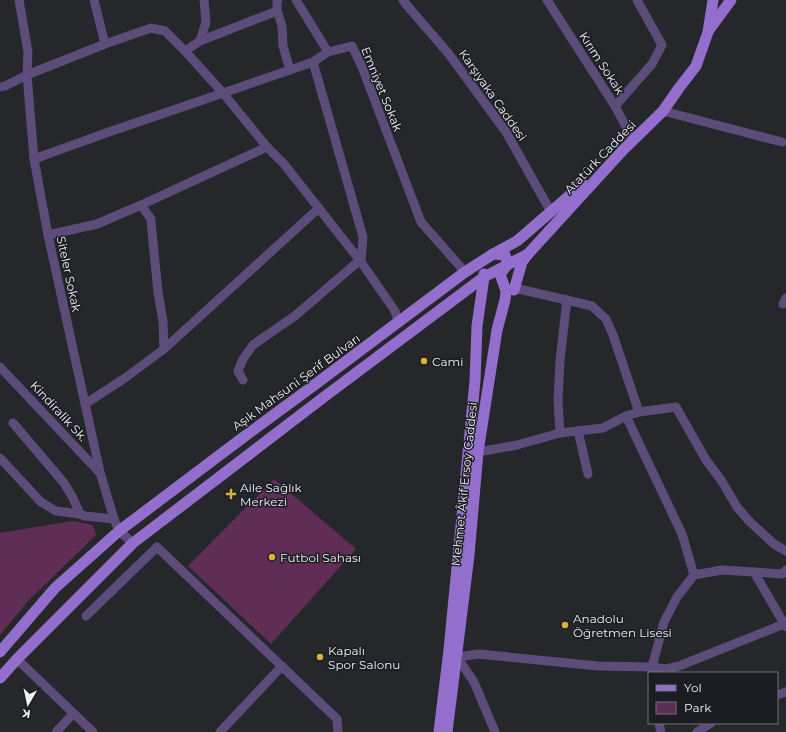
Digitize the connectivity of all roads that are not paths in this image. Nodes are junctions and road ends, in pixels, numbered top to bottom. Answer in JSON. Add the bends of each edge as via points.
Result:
{"nodes":[{"id":1,"x":19,"y":0,"type":"edge"},
{"id":2,"x":94,"y":0,"type":"edge"},
{"id":3,"x":204,"y":0,"type":"edge"},
{"id":4,"x":278,"y":0,"type":"edge"},
{"id":5,"x":296,"y":0,"type":"edge"},
{"id":6,"x":403,"y":0,"type":"edge"},
{"id":7,"x":547,"y":0,"type":"edge"},
{"id":8,"x":637,"y":0,"type":"edge"},
{"id":9,"x":713,"y":0,"type":"edge"},
{"id":10,"x":730,"y":0,"type":"edge"},
{"id":11,"x":277,"y":10,"type":"junction"},
{"id":12,"x":708,"y":32,"type":"junction"},
{"id":13,"x":200,"y":41,"type":"junction"},
{"id":14,"x":105,"y":44,"type":"junction"},
{"id":15,"x":185,"y":51,"type":"junction"},
{"id":16,"x":328,"y":52,"type":"junction"},
{"id":17,"x":314,"y":62,"type":"junction"},
{"id":18,"x":290,"y":70,"type":"junction"},
{"id":19,"x":27,"y":75,"type":"junction"},
{"id":20,"x":0,"y":87,"type":"edge"},
{"id":21,"x":223,"y":94,"type":"junction"},
{"id":22,"x":615,"y":106,"type":"junction"},
{"id":23,"x":663,"y":112,"type":"junction"},
{"id":24,"x":633,"y":140,"type":"junction"},
{"id":25,"x":782,"y":142,"type":"dead end"},
{"id":26,"x":267,"y":146,"type":"junction"},
{"id":27,"x":623,"y":150,"type":"junction"},
{"id":28,"x":34,"y":159,"type":"junction"},
{"id":29,"x":141,"y":205,"type":"junction"},
{"id":30,"x":319,"y":208,"type":"junction"},
{"id":31,"x":551,"y":212,"type":"junction"},
{"id":32,"x":48,"y":235,"type":"junction"},
{"id":33,"x":494,"y":254,"type":"junction"},
{"id":34,"x":528,"y":254,"type":"junction"},
{"id":35,"x":361,"y":261,"type":"junction"},
{"id":36,"x":482,"y":261,"type":"junction"},
{"id":37,"x":508,"y":264,"type":"junction"},
{"id":38,"x":465,"y":272,"type":"junction"},
{"id":39,"x":484,"y":277,"type":"junction"},
{"id":40,"x":510,"y":290,"type":"junction"},
{"id":41,"x":567,"y":300,"type":"junction"},
{"id":42,"x":399,"y":323,"type":"junction"},
{"id":43,"x":164,"y":349,"type":"junction"},
{"id":44,"x":0,"y":366,"type":"edge"},
{"id":45,"x":243,"y":380,"type":"dead end"},
{"id":46,"x":85,"y":404,"type":"junction"},
{"id":47,"x":639,"y":412,"type":"junction"},
{"id":48,"x":626,"y":416,"type":"junction"},
{"id":49,"x":13,"y":424,"type":"dead end"},
{"id":50,"x":578,"y":431,"type":"junction"},
{"id":51,"x":560,"y":434,"type":"junction"},
{"id":52,"x":478,"y":452,"type":"junction"},
{"id":53,"x":0,"y":458,"type":"edge"},
{"id":54,"x":467,"y":458,"type":"junction"},
{"id":55,"x":100,"y":472,"type":"junction"},
{"id":56,"x":588,"y":474,"type":"dead end"},
{"id":57,"x":80,"y":514,"type":"junction"},
{"id":58,"x":114,"y":519,"type":"junction"},
{"id":59,"x":119,"y":531,"type":"junction"},
{"id":60,"x":133,"y":543,"type":"junction"},
{"id":61,"x":786,"y":551,"type":"edge"},
{"id":62,"x":786,"y":570,"type":"edge"},
{"id":63,"x":754,"y":572,"type":"junction"},
{"id":64,"x":694,"y":575,"type":"junction"},
{"id":65,"x":86,"y":616,"type":"dead end"},
{"id":66,"x":785,"y":626,"type":"edge"},
{"id":67,"x":0,"y":652,"type":"edge"},
{"id":68,"x":457,"y":657,"type":"junction"},
{"id":69,"x":17,"y":659,"type":"junction"},
{"id":70,"x":282,"y":666,"type":"junction"},
{"id":71,"x":652,"y":670,"type":"edge"},
{"id":72,"x":0,"y":678,"type":"edge"},
{"id":73,"x":73,"y":714,"type":"junction"},
{"id":74,"x":709,"y":724,"type":"edge"},
{"id":75,"x":56,"y":732,"type":"edge"},
{"id":76,"x":93,"y":732,"type":"edge"},
{"id":77,"x":220,"y":732,"type":"edge"},
{"id":78,"x":338,"y":732,"type":"edge"},
{"id":79,"x":439,"y":732,"type":"edge"},
{"id":80,"x":447,"y":732,"type":"edge"},
{"id":81,"x":495,"y":732,"type":"edge"},
{"id":82,"x":697,"y":732,"type":"edge"}],
"edges":[{"from":1,"to":19,"type":"street","name":"Siteler Sokak","via":[[28,52]]},
{"from":2,"to":14,"type":"street"},
{"from":3,"to":13,"type":"street","via":[[206,22]]},
{"from":4,"to":11,"type":"street"},
{"from":5,"to":16,"type":"street"},
{"from":6,"to":31,"type":"street","name":"Karşıyaka Caddesi","via":[[448,53],[506,132]]},
{"from":7,"to":22,"type":"street","name":"Kırım Sokak"},
{"from":8,"to":22,"type":"street","via":[[662,45],[652,64]]},
{"from":9,"to":12,"type":"main road","name":"Atatürk Caddesi"},
{"from":10,"to":12,"type":"main road","name":"Atatürk Caddesi"},
{"from":11,"to":13,"type":"street"},
{"from":11,"to":18,"type":"street"},
{"from":12,"to":23,"type":"main road","name":"Atatürk Caddesi","via":[[696,66]]},
{"from":13,"to":15,"type":"street"},
{"from":14,"to":15,"type":"street","via":[[151,28],[165,31]]},
{"from":14,"to":19,"type":"street"},
{"from":15,"to":21,"type":"street"},
{"from":16,"to":17,"type":"street","name":"Emniyet Sokak"},
{"from":16,"to":38,"type":"street","name":"Emniyet Sokak","via":[[352,46],[421,222]]},
{"from":17,"to":18,"type":"street","name":"Emniyet Sokak"},
{"from":17,"to":35,"type":"street","via":[[363,237]]},
{"from":18,"to":21,"type":"street","name":"Emniyet Sokak"},
{"from":19,"to":20,"type":"street"},
{"from":19,"to":28,"type":"street","name":"Siteler Sokak"},
{"from":21,"to":26,"type":"street"},
{"from":21,"to":28,"type":"street","name":"Emniyet Sokak"},
{"from":22,"to":24,"type":"street","name":"Kırım Sokak"},
{"from":23,"to":24,"type":"main road","name":"Atatürk Caddesi"},
{"from":23,"to":25,"type":"street"},
{"from":24,"to":27,"type":"main road","name":"Atatürk Caddesi"},
{"from":26,"to":29,"type":"street"},
{"from":26,"to":30,"type":"street"},
{"from":27,"to":31,"type":"main road","name":"Aşık Mahsuni Şerif Bulvarı"},
{"from":27,"to":34,"type":"main road","name":"Atatürk Caddesi"},
{"from":28,"to":32,"type":"street","name":"Siteler Sokak"},
{"from":29,"to":32,"type":"street","via":[[97,224]]},
{"from":29,"to":43,"type":"street","via":[[152,219]]},
{"from":30,"to":35,"type":"street"},
{"from":30,"to":43,"type":"street"},
{"from":31,"to":33,"type":"main road","name":"Aşık Mahsuni Şerif Bulvarı","via":[[517,241]]},
{"from":32,"to":46,"type":"street","name":"Siteler Sokak"},
{"from":33,"to":36,"type":"main road","name":"Aşık Mahsuni Şerif Bulvarı"},
{"from":33,"to":37,"type":"main road","via":[[506,255]]},
{"from":34,"to":37,"type":"main road","name":"Atatürk Caddesi"},
{"from":34,"to":40,"type":"main road"},
{"from":35,"to":42,"type":"street","via":[[395,311]]},
{"from":35,"to":45,"type":"street","via":[[296,315],[253,345],[243,358],[238,371]]},
{"from":36,"to":38,"type":"main road","name":"Aşık Mahsuni Şerif Bulvarı"},
{"from":36,"to":39,"type":"main road","name":"Mehmet Âkif Ersoy Caddesi"},
{"from":37,"to":39,"type":"main road","name":"Atatürk Caddesi"},
{"from":37,"to":40,"type":"main road","name":"Mehmet Âkif Ersoy Caddesi","via":[[500,274]]},
{"from":38,"to":42,"type":"main road","name":"Aşık Mahsuni Şerif Bulvarı"},
{"from":39,"to":54,"type":"main road","name":"Mehmet Âkif Ersoy Caddesi","via":[[477,326],[475,382]]},
{"from":39,"to":60,"type":"main road"},
{"from":40,"to":41,"type":"street","via":[[519,289]]},
{"from":40,"to":52,"type":"main road","name":"Mehmet Âkif Ersoy Caddesi","via":[[497,330]]},
{"from":41,"to":47,"type":"street","via":[[592,306],[606,319]]},
{"from":41,"to":51,"type":"street","via":[[560,360]]},
{"from":42,"to":59,"type":"main road","name":"Aşık Mahsuni Şerif Bulvarı"},
{"from":43,"to":46,"type":"street"},
{"from":44,"to":55,"type":"street","name":"Kindiralik Sk."},
{"from":46,"to":55,"type":"street","name":"Siteler Sokak"},
{"from":47,"to":48,"type":"street"},
{"from":47,"to":61,"type":"street","via":[[676,407],[737,507],[774,544]]},
{"from":48,"to":50,"type":"street","via":[[603,428]]},
{"from":48,"to":64,"type":"street","via":[[682,534]]},
{"from":49,"to":57,"type":"street","via":[[64,483]]},
{"from":50,"to":51,"type":"street"},
{"from":50,"to":56,"type":"street"},
{"from":51,"to":52,"type":"street"},
{"from":52,"to":54,"type":"street"},
{"from":52,"to":68,"type":"main road","name":"Mehmet Âkif Ersoy Caddesi"},
{"from":53,"to":57,"type":"street","via":[[41,502],[56,511]]},
{"from":54,"to":79,"type":"main road","name":"Mehmet Âkif Ersoy Caddesi"},
{"from":55,"to":58,"type":"street","name":"Siteler Sokak"},
{"from":57,"to":58,"type":"street"},
{"from":58,"to":59,"type":"street","name":"Siteler Sokak"},
{"from":59,"to":60,"type":"street","name":"Siteler Sokak"},
{"from":59,"to":67,"type":"main road","name":"Aşık Mahsuni Şerif Bulvarı","via":[[55,588]]},
{"from":60,"to":69,"type":"main road"},
{"from":62,"to":63,"type":"street","via":[[782,574]]},
{"from":63,"to":64,"type":"street","via":[[722,570]]},
{"from":63,"to":66,"type":"street"},
{"from":64,"to":71,"type":"street","via":[[677,597],[664,622]]},
{"from":65,"to":70,"type":"street","via":[[157,547]]},
{"from":66,"to":71,"type":"street","via":[[679,666]]},
{"from":68,"to":71,"type":"street","via":[[479,654]]},
{"from":68,"to":80,"type":"main road","name":"Mehmet Âkif Ersoy Caddesi"},
{"from":68,"to":81,"type":"street","via":[[474,682]]},
{"from":69,"to":72,"type":"main road"},
{"from":69,"to":73,"type":"street"},
{"from":70,"to":77,"type":"street"},
{"from":70,"to":78,"type":"street","via":[[337,719]]},
{"from":73,"to":75,"type":"street"},
{"from":73,"to":76,"type":"street"},
{"from":74,"to":82,"type":"street"}]}
